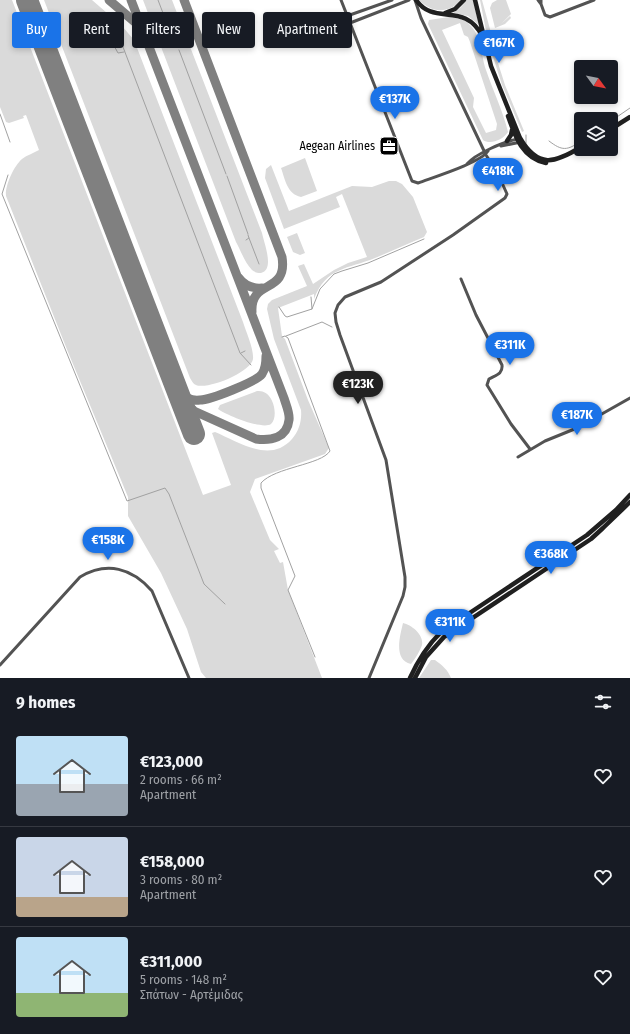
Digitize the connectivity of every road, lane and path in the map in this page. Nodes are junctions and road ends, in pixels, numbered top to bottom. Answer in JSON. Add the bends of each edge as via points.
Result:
{"nodes":[{"id":1,"x":341,"y":0,"type":"edge"},
{"id":2,"x":392,"y":0,"type":"edge"},
{"id":3,"x":409,"y":0,"type":"edge"},
{"id":4,"x":415,"y":0,"type":"edge"},
{"id":5,"x":464,"y":0,"type":"edge"},
{"id":6,"x":476,"y":0,"type":"edge"},
{"id":7,"x":594,"y":0,"type":"edge"},
{"id":8,"x":387,"y":1,"type":"edge"},
{"id":9,"x":540,"y":1,"type":"edge"},
{"id":10,"x":389,"y":7,"type":"junction"},
{"id":11,"x":346,"y":12,"type":"edge"},
{"id":12,"x":442,"y":13,"type":"junction"},
{"id":13,"x":352,"y":14,"type":"edge"},
{"id":14,"x":352,"y":21,"type":"edge"},
{"id":15,"x":352,"y":27,"type":"edge"},
{"id":16,"x":486,"y":44,"type":"junction"},
{"id":17,"x":499,"y":89,"type":"junction"},
{"id":18,"x":630,"y":117,"type":"edge"},
{"id":19,"x":618,"y":125,"type":"edge"},
{"id":20,"x":512,"y":126,"type":"junction"},
{"id":21,"x":519,"y":140,"type":"junction"},
{"id":22,"x":507,"y":141,"type":"junction"},
{"id":23,"x":497,"y":147,"type":"junction"},
{"id":24,"x":486,"y":152,"type":"junction"},
{"id":25,"x":574,"y":154,"type":"edge"},
{"id":26,"x":461,"y":279,"type":"dead end"},
{"id":27,"x":630,"y":398,"type":"edge"},
{"id":28,"x":530,"y":450,"type":"junction"},
{"id":29,"x":518,"y":457,"type":"dead end"},
{"id":30,"x":630,"y":495,"type":"edge"},
{"id":31,"x":630,"y":502,"type":"edge"},
{"id":32,"x":0,"y":666,"type":"edge"},
{"id":33,"x":189,"y":678,"type":"edge"},
{"id":34,"x":369,"y":678,"type":"edge"},
{"id":35,"x":410,"y":678,"type":"edge"},
{"id":36,"x":415,"y":678,"type":"edge"}],
"edges":[{"from":1,"to":11,"type":"street"},
{"from":2,"to":8,"type":"street"},
{"from":3,"to":10,"type":"street"},
{"from":4,"to":12,"type":"main road","via":[[427,10]]},
{"from":4,"to":24,"type":"street","via":[[421,18]]},
{"from":5,"to":12,"type":"main road","via":[[455,9]]},
{"from":6,"to":16,"type":"main road"},
{"from":7,"to":9,"type":"street","via":[[550,17],[546,15]]},
{"from":8,"to":10,"type":"street"},
{"from":8,"to":13,"type":"street"},
{"from":10,"to":14,"type":"street"},
{"from":12,"to":16,"type":"main road","via":[[471,20]]},
{"from":15,"to":24,"type":"street","via":[[412,181],[418,183],[471,163]]},
{"from":16,"to":17,"type":"main road"},
{"from":17,"to":20,"type":"main road"},
{"from":17,"to":21,"type":"main road"},
{"from":18,"to":19,"type":"main road"},
{"from":20,"to":21,"type":"main road"},
{"from":20,"to":22,"type":"main road"},
{"from":21,"to":22,"type":"street"},
{"from":21,"to":23,"type":"street"},
{"from":21,"to":25,"type":"main road","via":[[528,154],[536,160],[549,163],[565,160]]},
{"from":22,"to":23,"type":"street"},
{"from":23,"to":24,"type":"street"},
{"from":24,"to":34,"type":"street","via":[[507,194],[505,198],[381,282],[348,295],[339,302],[335,313],[340,335],[386,460],[405,577],[403,596]]},
{"from":26,"to":28,"type":"street","via":[[502,365],[500,373],[489,379],[487,385]]},
{"from":27,"to":28,"type":"street","via":[[577,428]]},
{"from":28,"to":29,"type":"street"},
{"from":30,"to":35,"type":"main road","via":[[587,535],[441,632],[428,644]]},
{"from":31,"to":36,"type":"main road","via":[[591,539],[444,637],[426,657]]},
{"from":32,"to":33,"type":"street","via":[[80,577],[110,568],[133,574],[152,591]]}]}
